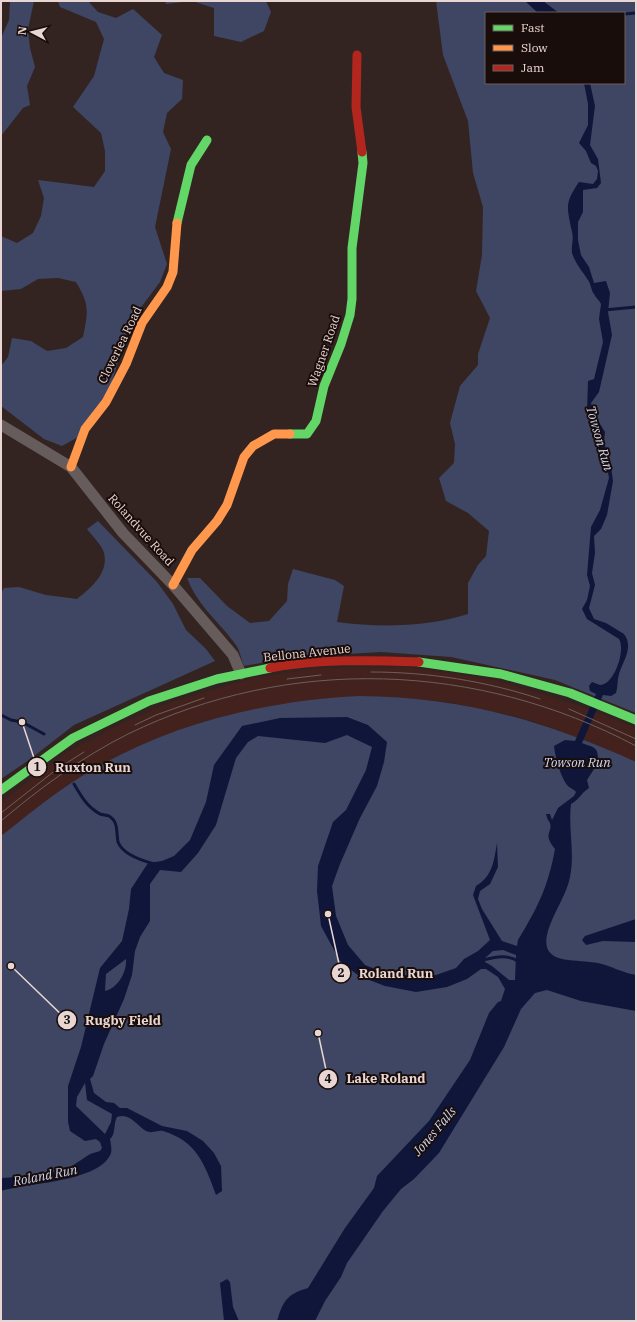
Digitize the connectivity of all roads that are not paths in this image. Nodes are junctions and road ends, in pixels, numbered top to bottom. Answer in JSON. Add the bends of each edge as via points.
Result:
{"nodes":[{"id":1,"x":357,"y":54,"type":"dead end"},
{"id":2,"x":207,"y":140,"type":"dead end"},
{"id":3,"x":1,"y":425,"type":"edge"},
{"id":4,"x":71,"y":467,"type":"junction"},
{"id":5,"x":173,"y":585,"type":"junction"},
{"id":6,"x":240,"y":674,"type":"junction"},
{"id":7,"x":636,"y":720,"type":"edge"},
{"id":8,"x":1,"y":790,"type":"edge"}],
"edges":[{"from":1,"to":5,"type":"street","name":"Wagner Road","via":[[356,107],[363,163],[352,248],[352,299],[350,315],[324,386],[316,421],[307,434],[274,434],[253,446],[244,457],[227,505],[192,550]]},
{"from":2,"to":4,"type":"street","name":"Cloverlea Road","via":[[191,165],[186,180],[178,214],[173,272],[167,287],[142,322],[126,364],[106,402],[84,429]]},
{"from":3,"to":4,"type":"street","name":"Rolandvue Road"},
{"from":4,"to":5,"type":"street","name":"Rolandvue Road","via":[[123,533]]},
{"from":5,"to":6,"type":"street","name":"Rolandvue Road","via":[[233,655]]},
{"from":6,"to":7,"type":"street","name":"Bellona Avenue","via":[[331,660],[390,659],[443,663],[495,672],[548,686]]},
{"from":6,"to":8,"type":"street","name":"Bellona Avenue","via":[[194,685],[85,731],[39,760]]}]}
